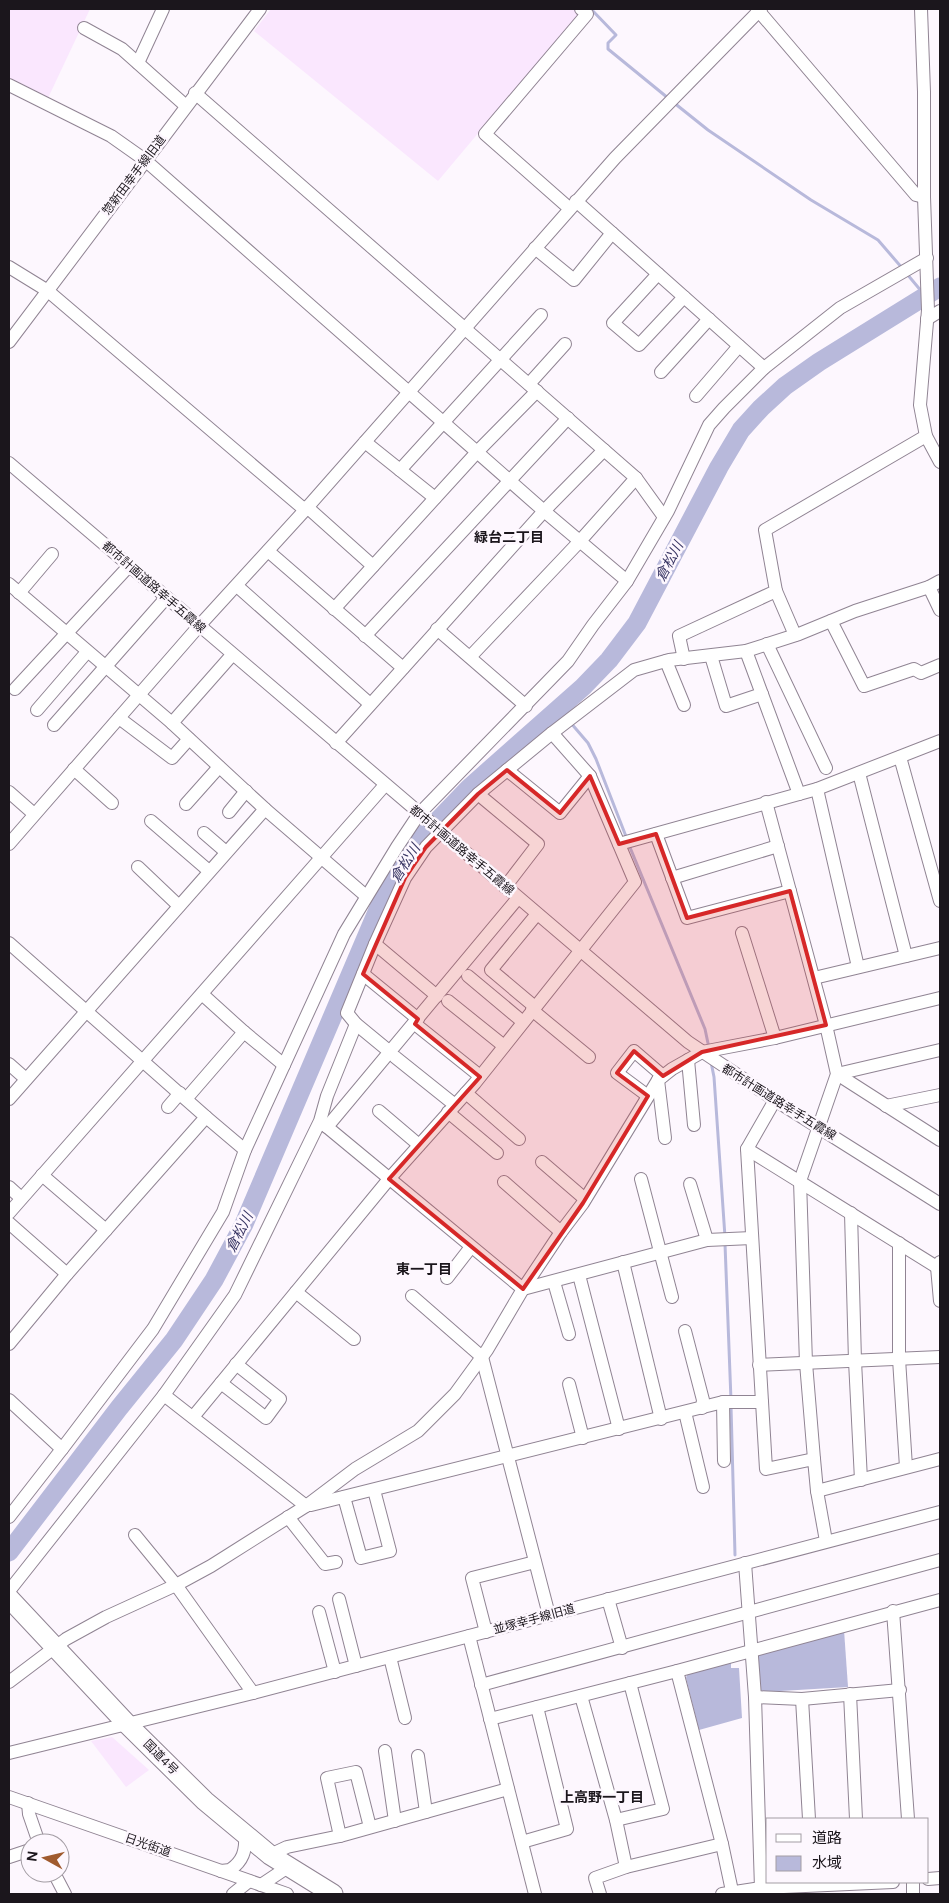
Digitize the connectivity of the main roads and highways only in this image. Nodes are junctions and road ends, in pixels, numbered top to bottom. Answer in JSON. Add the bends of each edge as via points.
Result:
{"nodes":[{"id":1,"x":9,"y":1598,"type":"edge"},
{"id":2,"x":333,"y":1894,"type":"edge"}],
"edges":[{"from":1,"to":2,"type":"highway","name":"国道4号","via":[[128,1725],[206,1801],[270,1855]]}]}
